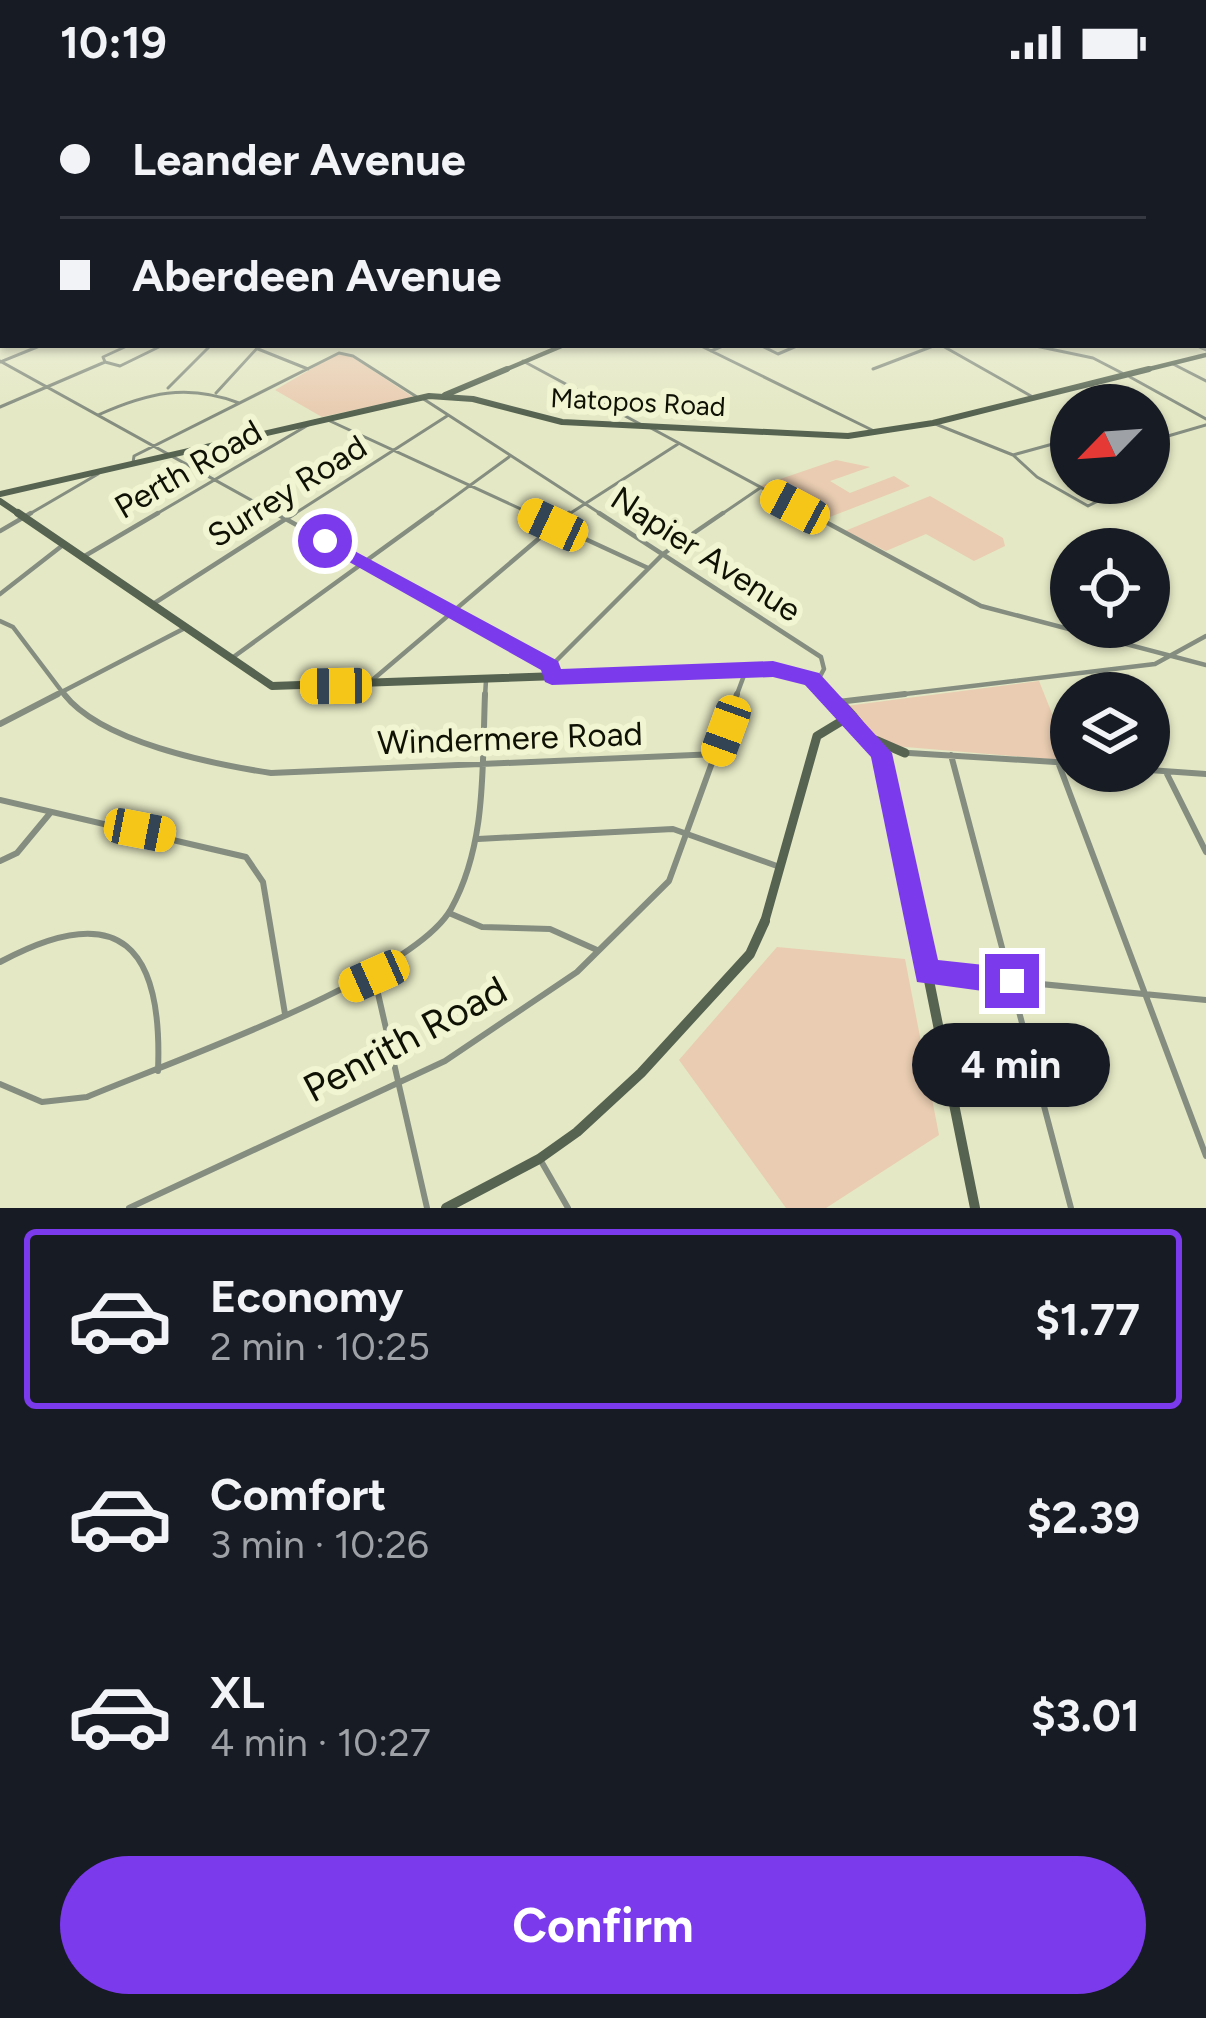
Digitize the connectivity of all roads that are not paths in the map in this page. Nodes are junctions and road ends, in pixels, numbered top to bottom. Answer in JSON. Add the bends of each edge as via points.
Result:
{"nodes":[{"id":1,"x":34,"y":348,"type":"edge"},
{"id":2,"x":122,"y":348,"type":"edge"},
{"id":3,"x":157,"y":348,"type":"edge"},
{"id":4,"x":208,"y":348,"type":"edge"},
{"id":5,"x":257,"y":348,"type":"edge"},
{"id":6,"x":260,"y":348,"type":"edge"},
{"id":7,"x":556,"y":348,"type":"edge"},
{"id":8,"x":704,"y":348,"type":"edge"},
{"id":9,"x":718,"y":348,"type":"edge"},
{"id":10,"x":930,"y":348,"type":"edge"},
{"id":11,"x":943,"y":348,"type":"edge"},
{"id":12,"x":1045,"y":348,"type":"edge"},
{"id":13,"x":710,"y":351,"type":"junction"},
{"id":14,"x":1206,"y":352,"type":"edge"},
{"id":15,"x":0,"y":361,"type":"edge"},
{"id":16,"x":523,"y":361,"type":"junction"},
{"id":17,"x":105,"y":362,"type":"junction"},
{"id":18,"x":1173,"y":364,"type":"junction"},
{"id":19,"x":308,"y":369,"type":"junction"},
{"id":20,"x":873,"y":370,"type":"dead end"},
{"id":21,"x":1129,"y":377,"type":"junction"},
{"id":22,"x":1206,"y":381,"type":"edge"},
{"id":23,"x":48,"y":387,"type":"junction"},
{"id":24,"x":166,"y":390,"type":"junction"},
{"id":25,"x":217,"y":393,"type":"junction"},
{"id":26,"x":448,"y":393,"type":"junction"},
{"id":27,"x":422,"y":396,"type":"junction"},
{"id":28,"x":1036,"y":399,"type":"junction"},
{"id":29,"x":239,"y":404,"type":"junction"},
{"id":30,"x":0,"y":407,"type":"edge"},
{"id":31,"x":98,"y":415,"type":"junction"},
{"id":32,"x":447,"y":416,"type":"junction"},
{"id":33,"x":325,"y":418,"type":"junction"},
{"id":34,"x":315,"y":421,"type":"junction"},
{"id":35,"x":1206,"y":422,"type":"edge"},
{"id":36,"x":933,"y":423,"type":"junction"},
{"id":37,"x":647,"y":427,"type":"junction"},
{"id":38,"x":877,"y":433,"type":"junction"},
{"id":39,"x":1170,"y":435,"type":"edge"},
{"id":40,"x":678,"y":444,"type":"junction"},
{"id":41,"x":1050,"y":445,"type":"edge"},
{"id":42,"x":154,"y":446,"type":"junction"},
{"id":43,"x":394,"y":451,"type":"junction"},
{"id":44,"x":170,"y":454,"type":"junction"},
{"id":45,"x":1013,"y":455,"type":"junction"},
{"id":46,"x":509,"y":457,"type":"junction"},
{"id":47,"x":134,"y":460,"type":"junction"},
{"id":48,"x":100,"y":471,"type":"junction"},
{"id":49,"x":217,"y":481,"type":"junction"},
{"id":50,"x":1050,"y":484,"type":"edge"},
{"id":51,"x":468,"y":486,"type":"junction"},
{"id":52,"x":760,"y":488,"type":"junction"},
{"id":53,"x":1,"y":499,"type":"edge"},
{"id":54,"x":583,"y":503,"type":"junction"},
{"id":55,"x":20,"y":514,"type":"junction"},
{"id":56,"x":286,"y":519,"type":"junction"},
{"id":57,"x":553,"y":525,"type":"junction"},
{"id":58,"x":0,"y":530,"type":"edge"},
{"id":59,"x":63,"y":545,"type":"junction"},
{"id":60,"x":663,"y":554,"type":"junction"},
{"id":61,"x":82,"y":557,"type":"junction"},
{"id":62,"x":363,"y":562,"type":"junction"},
{"id":63,"x":648,"y":568,"type":"junction"},
{"id":64,"x":0,"y":594,"type":"edge"},
{"id":65,"x":151,"y":605,"type":"junction"},
{"id":66,"x":452,"y":610,"type":"junction"},
{"id":67,"x":0,"y":621,"type":"edge"},
{"id":68,"x":184,"y":628,"type":"junction"},
{"id":69,"x":1206,"y":636,"type":"edge"},
{"id":70,"x":1178,"y":656,"type":"junction"},
{"id":71,"x":231,"y":660,"type":"junction"},
{"id":72,"x":1206,"y":665,"type":"edge"},
{"id":73,"x":746,"y":670,"type":"junction"},
{"id":74,"x":551,"y":672,"type":"junction"},
{"id":75,"x":486,"y":680,"type":"junction"},
{"id":76,"x":817,"y":682,"type":"junction"},
{"id":77,"x":365,"y":686,"type":"junction"},
{"id":78,"x":64,"y":692,"type":"junction"},
{"id":79,"x":837,"y":702,"type":"junction"},
{"id":80,"x":850,"y":716,"type":"junction"},
{"id":81,"x":0,"y":724,"type":"edge"},
{"id":82,"x":869,"y":736,"type":"junction"},
{"id":83,"x":881,"y":753,"type":"junction"},
{"id":84,"x":905,"y":753,"type":"junction"},
{"id":85,"x":717,"y":754,"type":"junction"},
{"id":86,"x":951,"y":754,"type":"junction"},
{"id":87,"x":1050,"y":761,"type":"edge"},
{"id":88,"x":482,"y":764,"type":"junction"},
{"id":89,"x":1170,"y":772,"type":"edge"},
{"id":90,"x":1206,"y":774,"type":"edge"},
{"id":91,"x":1170,"y":780,"type":"edge"},
{"id":92,"x":1069,"y":792,"type":"edge"},
{"id":93,"x":0,"y":800,"type":"edge"},
{"id":94,"x":52,"y":811,"type":"junction"},
{"id":95,"x":689,"y":832,"type":"junction"},
{"id":96,"x":478,"y":839,"type":"junction"},
{"id":97,"x":1206,"y":852,"type":"edge"},
{"id":98,"x":0,"y":861,"type":"edge"},
{"id":99,"x":781,"y":868,"type":"junction"},
{"id":100,"x":449,"y":913,"type":"junction"},
{"id":101,"x":600,"y":952,"type":"junction"},
{"id":102,"x":0,"y":962,"type":"edge"},
{"id":103,"x":927,"y":973,"type":"junction"},
{"id":104,"x":374,"y":976,"type":"junction"},
{"id":105,"x":1012,"y":981,"type":"junction"},
{"id":106,"x":1146,"y":993,"type":"junction"},
{"id":107,"x":1206,"y":1000,"type":"edge"},
{"id":108,"x":285,"y":1014,"type":"junction"},
{"id":109,"x":158,"y":1071,"type":"junction"},
{"id":110,"x":399,"y":1079,"type":"junction"},
{"id":111,"x":0,"y":1084,"type":"edge"},
{"id":112,"x":1206,"y":1156,"type":"edge"},
{"id":113,"x":539,"y":1159,"type":"junction"},
{"id":114,"x":129,"y":1208,"type":"edge"},
{"id":115,"x":427,"y":1208,"type":"edge"},
{"id":116,"x":446,"y":1208,"type":"edge"},
{"id":117,"x":568,"y":1208,"type":"edge"},
{"id":118,"x":975,"y":1208,"type":"edge"},
{"id":119,"x":1071,"y":1208,"type":"edge"}],
"edges":[{"from":1,"to":15,"type":"street"},
{"from":2,"to":17,"type":"street"},
{"from":3,"to":17,"type":"street","via":[[120,366]]},
{"from":4,"to":24,"type":"street"},
{"from":5,"to":25,"type":"street"},
{"from":6,"to":19,"type":"street"},
{"from":7,"to":16,"type":"main road"},
{"from":8,"to":13,"type":"street"},
{"from":9,"to":13,"type":"street"},
{"from":10,"to":20,"type":"street"},
{"from":11,"to":28,"type":"street"},
{"from":12,"to":21,"type":"street","via":[[1093,358]]},
{"from":13,"to":38,"type":"street"},
{"from":14,"to":18,"type":"main road","name":"Matopos Road"},
{"from":15,"to":23,"type":"street"},
{"from":16,"to":26,"type":"main road"},
{"from":16,"to":37,"type":"street"},
{"from":17,"to":23,"type":"street"},
{"from":18,"to":21,"type":"main road","name":"Matopos Road"},
{"from":18,"to":22,"type":"street"},
{"from":19,"to":27,"type":"street","name":"Napier Avenue","via":[[346,353]]},
{"from":19,"to":29,"type":"street"},
{"from":21,"to":28,"type":"main road","name":"Matopos Road"},
{"from":21,"to":35,"type":"street"},
{"from":23,"to":30,"type":"street"},
{"from":23,"to":31,"type":"street"},
{"from":24,"to":25,"type":"street"},
{"from":24,"to":31,"type":"street"},
{"from":25,"to":29,"type":"street"},
{"from":26,"to":27,"type":"main road","name":"Matopos Road"},
{"from":26,"to":37,"type":"main road","name":"Matopos Road","via":[[544,420]]},
{"from":27,"to":32,"type":"street","name":"Napier Avenue"},
{"from":27,"to":33,"type":"main road","name":"Matopos Road"},
{"from":28,"to":36,"type":"main road","name":"Matopos Road"},
{"from":29,"to":42,"type":"street"},
{"from":31,"to":42,"type":"street"},
{"from":32,"to":43,"type":"street","name":"Surrey Road"},
{"from":32,"to":46,"type":"street","name":"Napier Avenue"},
{"from":33,"to":34,"type":"main road","name":"Matopos Road"},
{"from":33,"to":43,"type":"street"},
{"from":34,"to":44,"type":"main road","name":"Matopos Road"},
{"from":34,"to":49,"type":"street","name":"Perth Road"},
{"from":35,"to":39,"type":"street"},
{"from":36,"to":38,"type":"main road","name":"Matopos Road"},
{"from":36,"to":45,"type":"street"},
{"from":37,"to":38,"type":"main road","name":"Matopos Road"},
{"from":37,"to":40,"type":"street"},
{"from":40,"to":52,"type":"street"},
{"from":40,"to":54,"type":"street"},
{"from":41,"to":45,"type":"street"},
{"from":42,"to":44,"type":"street"},
{"from":42,"to":47,"type":"street"},
{"from":43,"to":51,"type":"street"},
{"from":43,"to":56,"type":"street","name":"Surrey Road"},
{"from":44,"to":47,"type":"main road","name":"Matopos Road"},
{"from":44,"to":49,"type":"street"},
{"from":45,"to":50,"type":"street"},
{"from":46,"to":51,"type":"street"},
{"from":46,"to":54,"type":"street","name":"Napier Avenue"},
{"from":47,"to":48,"type":"main road","name":"Matopos Road"},
{"from":48,"to":53,"type":"main road","name":"Matopos Road"},
{"from":48,"to":55,"type":"street"},
{"from":49,"to":56,"type":"street"},
{"from":49,"to":61,"type":"street","name":"Perth Road"},
{"from":51,"to":57,"type":"street"},
{"from":51,"to":62,"type":"street"},
{"from":52,"to":60,"type":"street"},
{"from":52,"to":70,"type":"street","via":[[984,608]]},
{"from":53,"to":55,"type":"main road"},
{"from":54,"to":57,"type":"street"},
{"from":54,"to":60,"type":"street","name":"Napier Avenue"},
{"from":55,"to":58,"type":"street"},
{"from":55,"to":59,"type":"main road"},
{"from":56,"to":62,"type":"street"},
{"from":56,"to":65,"type":"street","name":"Surrey Road"},
{"from":57,"to":63,"type":"street"},
{"from":57,"to":66,"type":"street"},
{"from":59,"to":61,"type":"main road"},
{"from":59,"to":64,"type":"street"},
{"from":60,"to":63,"type":"street"},
{"from":60,"to":76,"type":"street","name":"Napier Avenue","via":[[821,657]]},
{"from":61,"to":65,"type":"main road"},
{"from":62,"to":66,"type":"street"},
{"from":62,"to":71,"type":"street"},
{"from":63,"to":74,"type":"street"},
{"from":65,"to":68,"type":"main road"},
{"from":66,"to":74,"type":"street"},
{"from":66,"to":77,"type":"street"},
{"from":67,"to":78,"type":"street","name":"Windermere Road"},
{"from":68,"to":71,"type":"main road"},
{"from":68,"to":78,"type":"street"},
{"from":69,"to":70,"type":"street"},
{"from":70,"to":72,"type":"street"},
{"from":70,"to":79,"type":"street"},
{"from":71,"to":77,"type":"main road","via":[[265,682]]},
{"from":73,"to":74,"type":"main road"},
{"from":73,"to":76,"type":"main road","via":[[791,670]]},
{"from":73,"to":85,"type":"street","name":"Penrith Road"},
{"from":74,"to":75,"type":"main road"},
{"from":75,"to":77,"type":"main road"},
{"from":75,"to":88,"type":"street"},
{"from":76,"to":79,"type":"main road"},
{"from":78,"to":81,"type":"street"},
{"from":78,"to":88,"type":"street","name":"Windermere Road","via":[[91,720],[223,766],[271,773]]},
{"from":79,"to":80,"type":"main road"},
{"from":80,"to":82,"type":"main road"},
{"from":80,"to":99,"type":"main road","via":[[817,736]]},
{"from":82,"to":83,"type":"main road"},
{"from":82,"to":84,"type":"main road"},
{"from":83,"to":84,"type":"street"},
{"from":83,"to":103,"type":"main road"},
{"from":84,"to":86,"type":"street"},
{"from":85,"to":88,"type":"street","name":"Windermere Road"},
{"from":85,"to":95,"type":"street","name":"Penrith Road"},
{"from":86,"to":87,"type":"street"},
{"from":86,"to":105,"type":"street"},
{"from":88,"to":96,"type":"street"},
{"from":89,"to":90,"type":"street"},
{"from":91,"to":97,"type":"street"},
{"from":92,"to":106,"type":"street"},
{"from":93,"to":94,"type":"street"},
{"from":94,"to":98,"type":"street"},
{"from":94,"to":108,"type":"street","via":[[234,850],[254,864]]},
{"from":95,"to":96,"type":"street"},
{"from":95,"to":99,"type":"street"},
{"from":95,"to":101,"type":"street","name":"Penrith Road","via":[[669,881]]},
{"from":96,"to":100,"type":"street"},
{"from":99,"to":113,"type":"main road","via":[[762,930],[740,966],[613,1101]]},
{"from":100,"to":101,"type":"street","via":[[482,927],[564,932]]},
{"from":100,"to":104,"type":"street"},
{"from":101,"to":110,"type":"street","name":"Penrith Road","via":[[498,1030]]},
{"from":102,"to":109,"type":"street","via":[[73,935],[103,936],[130,949],[152,981]]},
{"from":103,"to":105,"type":"street"},
{"from":103,"to":118,"type":"main road"},
{"from":104,"to":108,"type":"street"},
{"from":104,"to":110,"type":"street"},
{"from":105,"to":106,"type":"street"},
{"from":105,"to":119,"type":"street"},
{"from":106,"to":107,"type":"street"},
{"from":106,"to":112,"type":"street"},
{"from":108,"to":109,"type":"street"},
{"from":109,"to":111,"type":"street","via":[[55,1103]]},
{"from":110,"to":114,"type":"street","name":"Penrith Road"},
{"from":110,"to":115,"type":"street"},
{"from":113,"to":116,"type":"main road"},
{"from":113,"to":117,"type":"street"}]}
